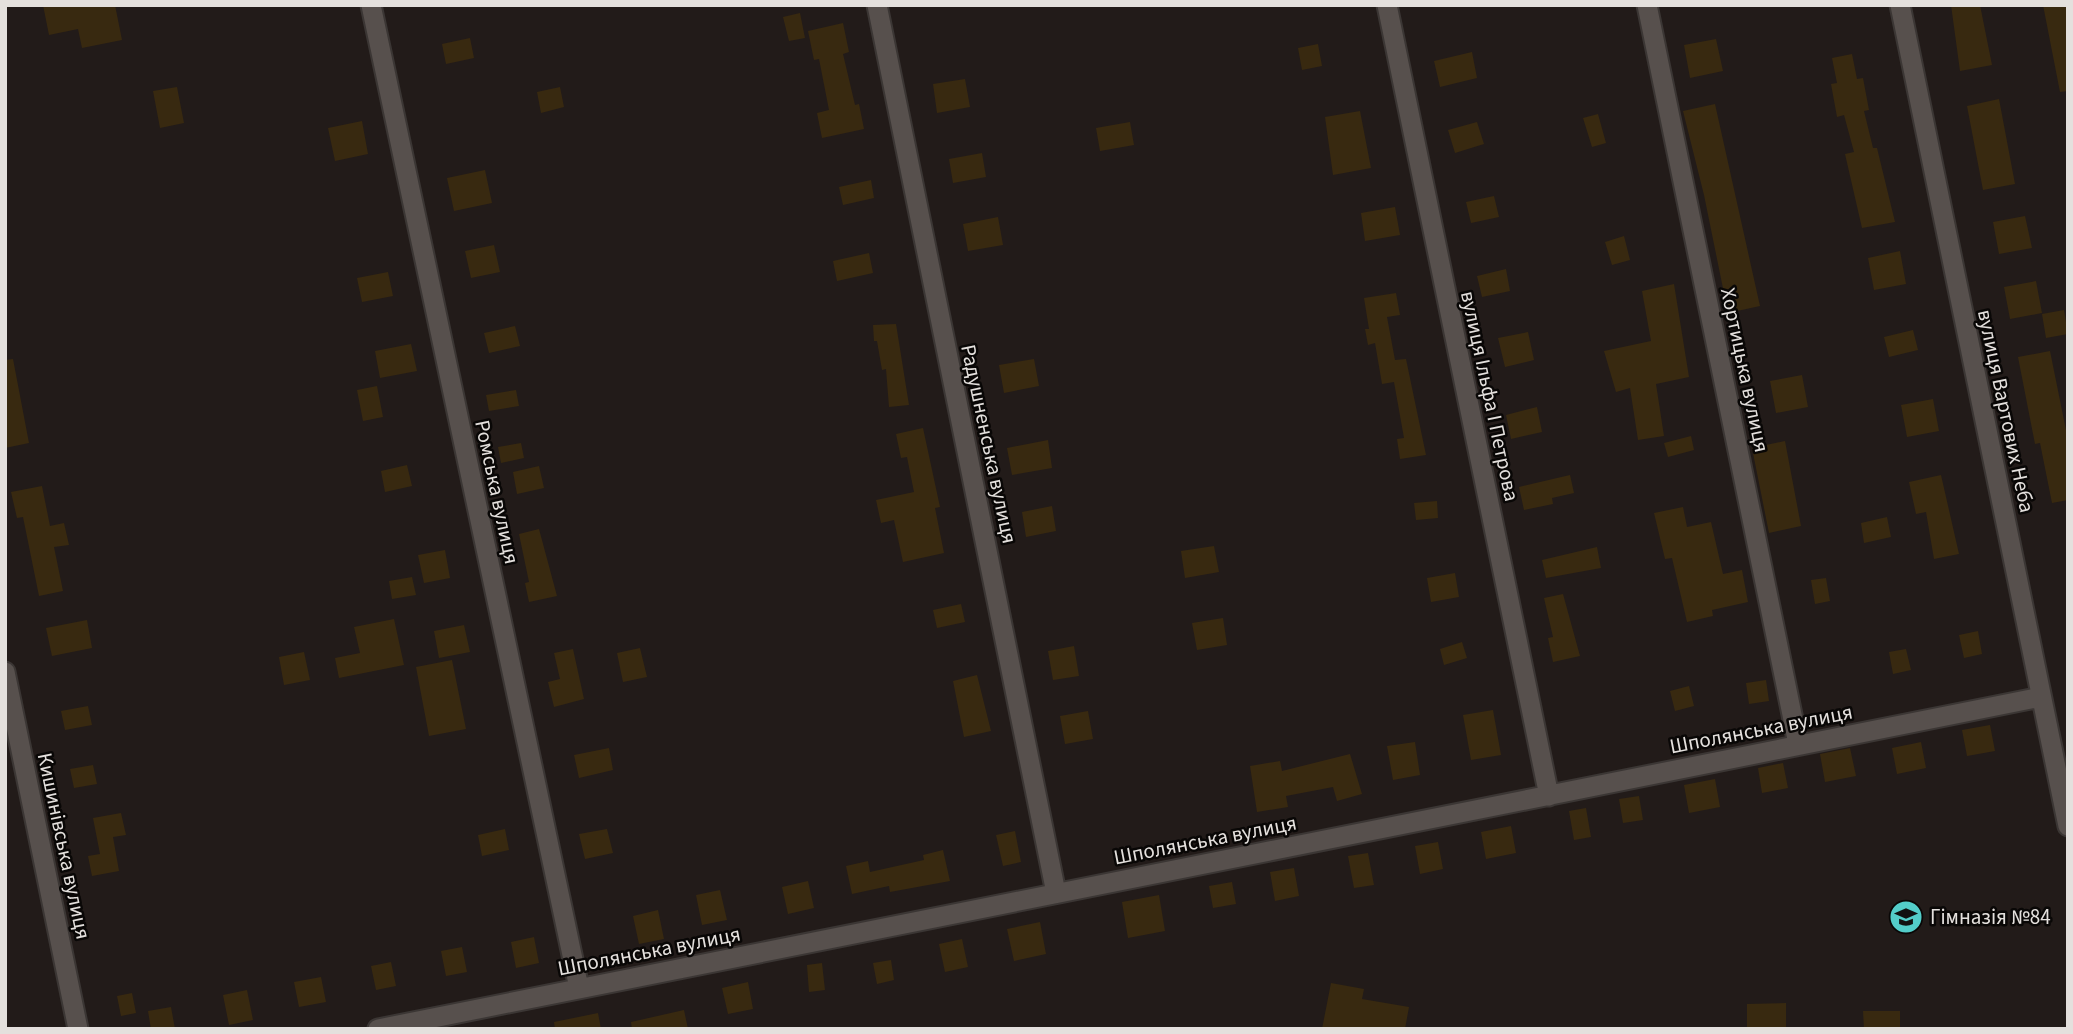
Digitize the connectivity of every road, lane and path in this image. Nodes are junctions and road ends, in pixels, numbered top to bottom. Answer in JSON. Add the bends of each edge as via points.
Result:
{"nodes":[{"id":1,"x":372,"y":5,"type":"edge"},
{"id":2,"x":877,"y":5,"type":"edge"},
{"id":3,"x":1387,"y":5,"type":"edge"},
{"id":4,"x":1647,"y":5,"type":"edge"},
{"id":5,"x":1900,"y":5,"type":"edge"},
{"id":6,"x":5,"y":672,"type":"edge"},
{"id":7,"x":2041,"y":697,"type":"junction"},
{"id":8,"x":2060,"y":740,"type":"edge"},
{"id":9,"x":1798,"y":744,"type":"junction"},
{"id":10,"x":1549,"y":796,"type":"junction"},
{"id":11,"x":2068,"y":826,"type":"edge"},
{"id":12,"x":1056,"y":893,"type":"junction"},
{"id":13,"x":579,"y":988,"type":"junction"},
{"id":14,"x":78,"y":1029,"type":"edge"},
{"id":15,"x":378,"y":1029,"type":"edge"}],
"edges":[{"from":1,"to":13,"type":"street","name":"Ромська вулиця"},
{"from":2,"to":12,"type":"street","name":"Радушненська вулиця"},
{"from":3,"to":10,"type":"street","name":"вулиця Ільфа І Петрова"},
{"from":4,"to":9,"type":"street","name":"Хортицька вулиця"},
{"from":5,"to":7,"type":"street","name":"вулиця Вартових Неба"},
{"from":6,"to":14,"type":"street","name":"Кишинівська вулиця"},
{"from":7,"to":8,"type":"street","name":"вулиця Вартових Неба"},
{"from":7,"to":9,"type":"street","name":"Шполянська вулиця"},
{"from":8,"to":11,"type":"street","name":"вулиця Вартових Неба"},
{"from":9,"to":10,"type":"street","name":"Шполянська вулиця"},
{"from":10,"to":12,"type":"street","name":"Шполянська вулиця"},
{"from":12,"to":13,"type":"street","name":"Шполянська вулиця"},
{"from":13,"to":15,"type":"street","name":"Шполянська вулиця"}]}
